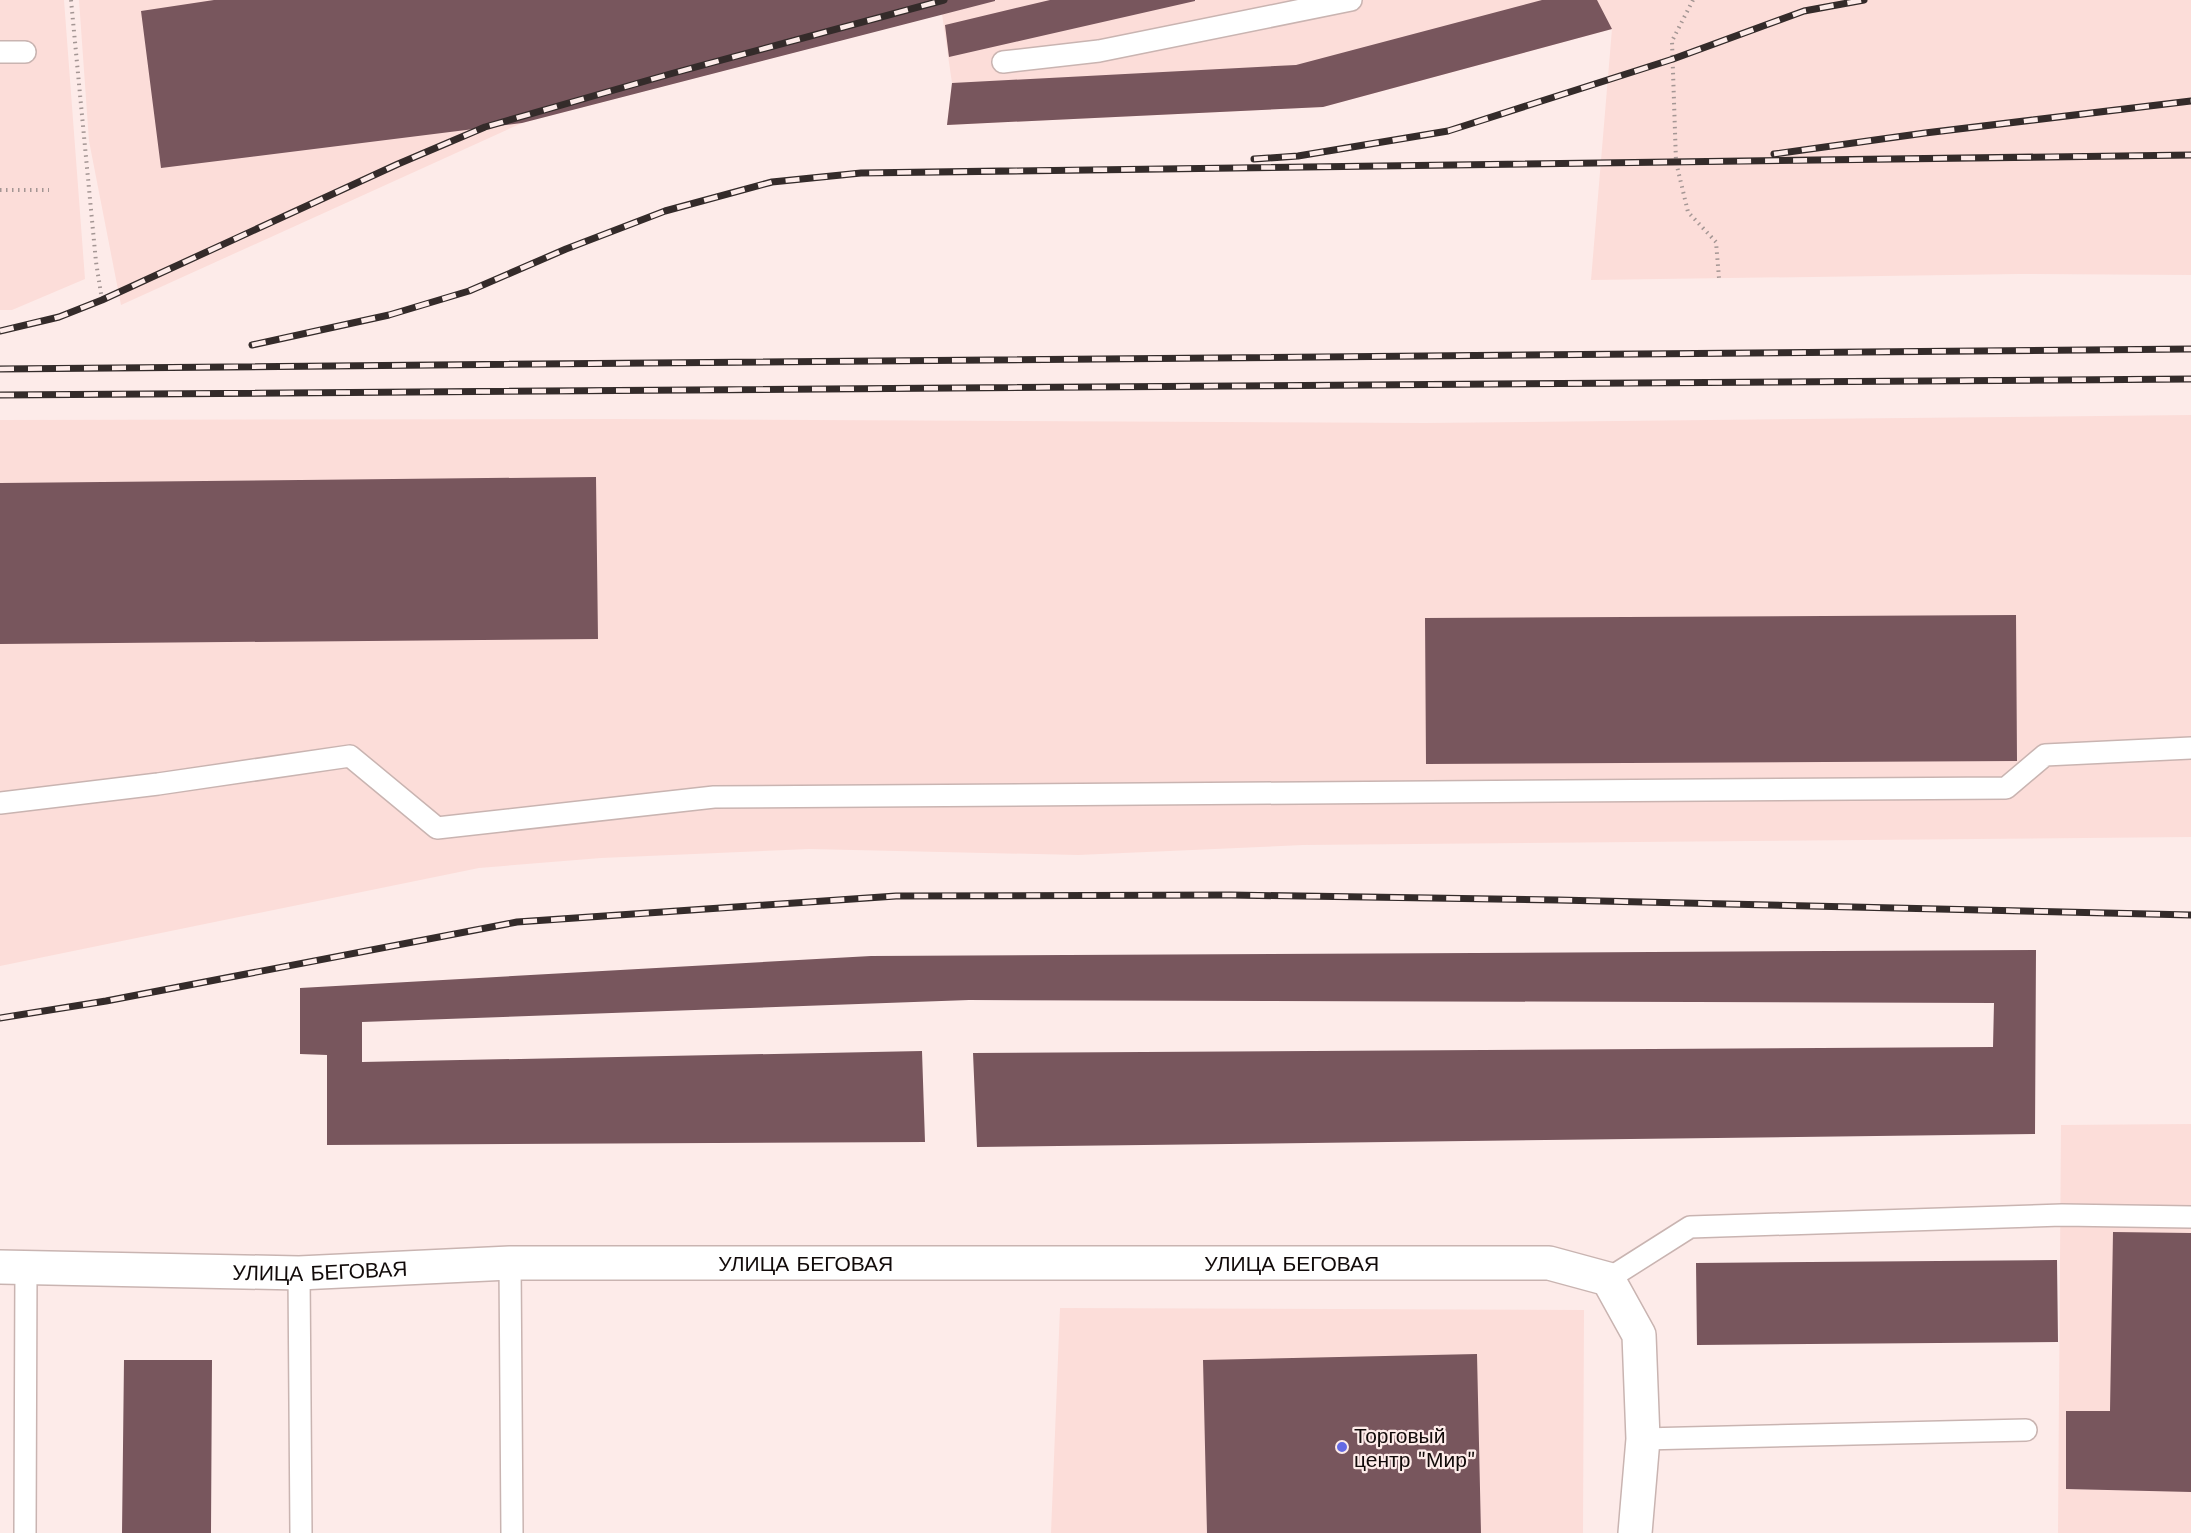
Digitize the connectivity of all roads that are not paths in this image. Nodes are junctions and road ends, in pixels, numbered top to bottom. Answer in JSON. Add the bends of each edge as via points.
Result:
{"nodes":[{"id":1,"x":1351,"y":0,"type":"edge"},
{"id":2,"x":0,"y":52,"type":"edge"},
{"id":3,"x":25,"y":52,"type":"dead end"},
{"id":4,"x":1003,"y":62,"type":"dead end"},
{"id":5,"x":2191,"y":748,"type":"edge"},
{"id":6,"x":0,"y":803,"type":"edge"},
{"id":7,"x":2191,"y":1217,"type":"edge"},
{"id":8,"x":510,"y":1263,"type":"junction"},
{"id":9,"x":13,"y":1267,"type":"edge"},
{"id":10,"x":299,"y":1273,"type":"junction"},
{"id":11,"x":1608,"y":1280,"type":"junction"},
{"id":12,"x":2026,"y":1430,"type":"dead end"},
{"id":13,"x":1643,"y":1439,"type":"junction"},
{"id":14,"x":25,"y":1533,"type":"edge"},
{"id":15,"x":301,"y":1533,"type":"edge"},
{"id":16,"x":512,"y":1533,"type":"edge"},
{"id":17,"x":1635,"y":1533,"type":"edge"}],
"edges":[{"from":1,"to":4,"type":"lane","via":[[1099,51]]},
{"from":2,"to":3,"type":"lane"},
{"from":5,"to":6,"type":"lane","via":[[2046,755],[2006,788],[714,797],[437,828],[350,756]]},
{"from":7,"to":11,"type":"lane","via":[[2062,1215],[1690,1227]]},
{"from":8,"to":10,"type":"street","name":"УЛИЦА БЕГОВАЯ"},
{"from":8,"to":11,"type":"street","name":"УЛИЦА БЕГОВАЯ","via":[[1549,1263]]},
{"from":8,"to":16,"type":"lane"},
{"from":9,"to":10,"type":"street","name":"УЛИЦА БЕГОВАЯ"},
{"from":9,"to":14,"type":"lane"},
{"from":10,"to":15,"type":"lane"},
{"from":11,"to":13,"type":"street","via":[[1639,1335]]},
{"from":12,"to":13,"type":"lane"},
{"from":13,"to":17,"type":"street"}]}
